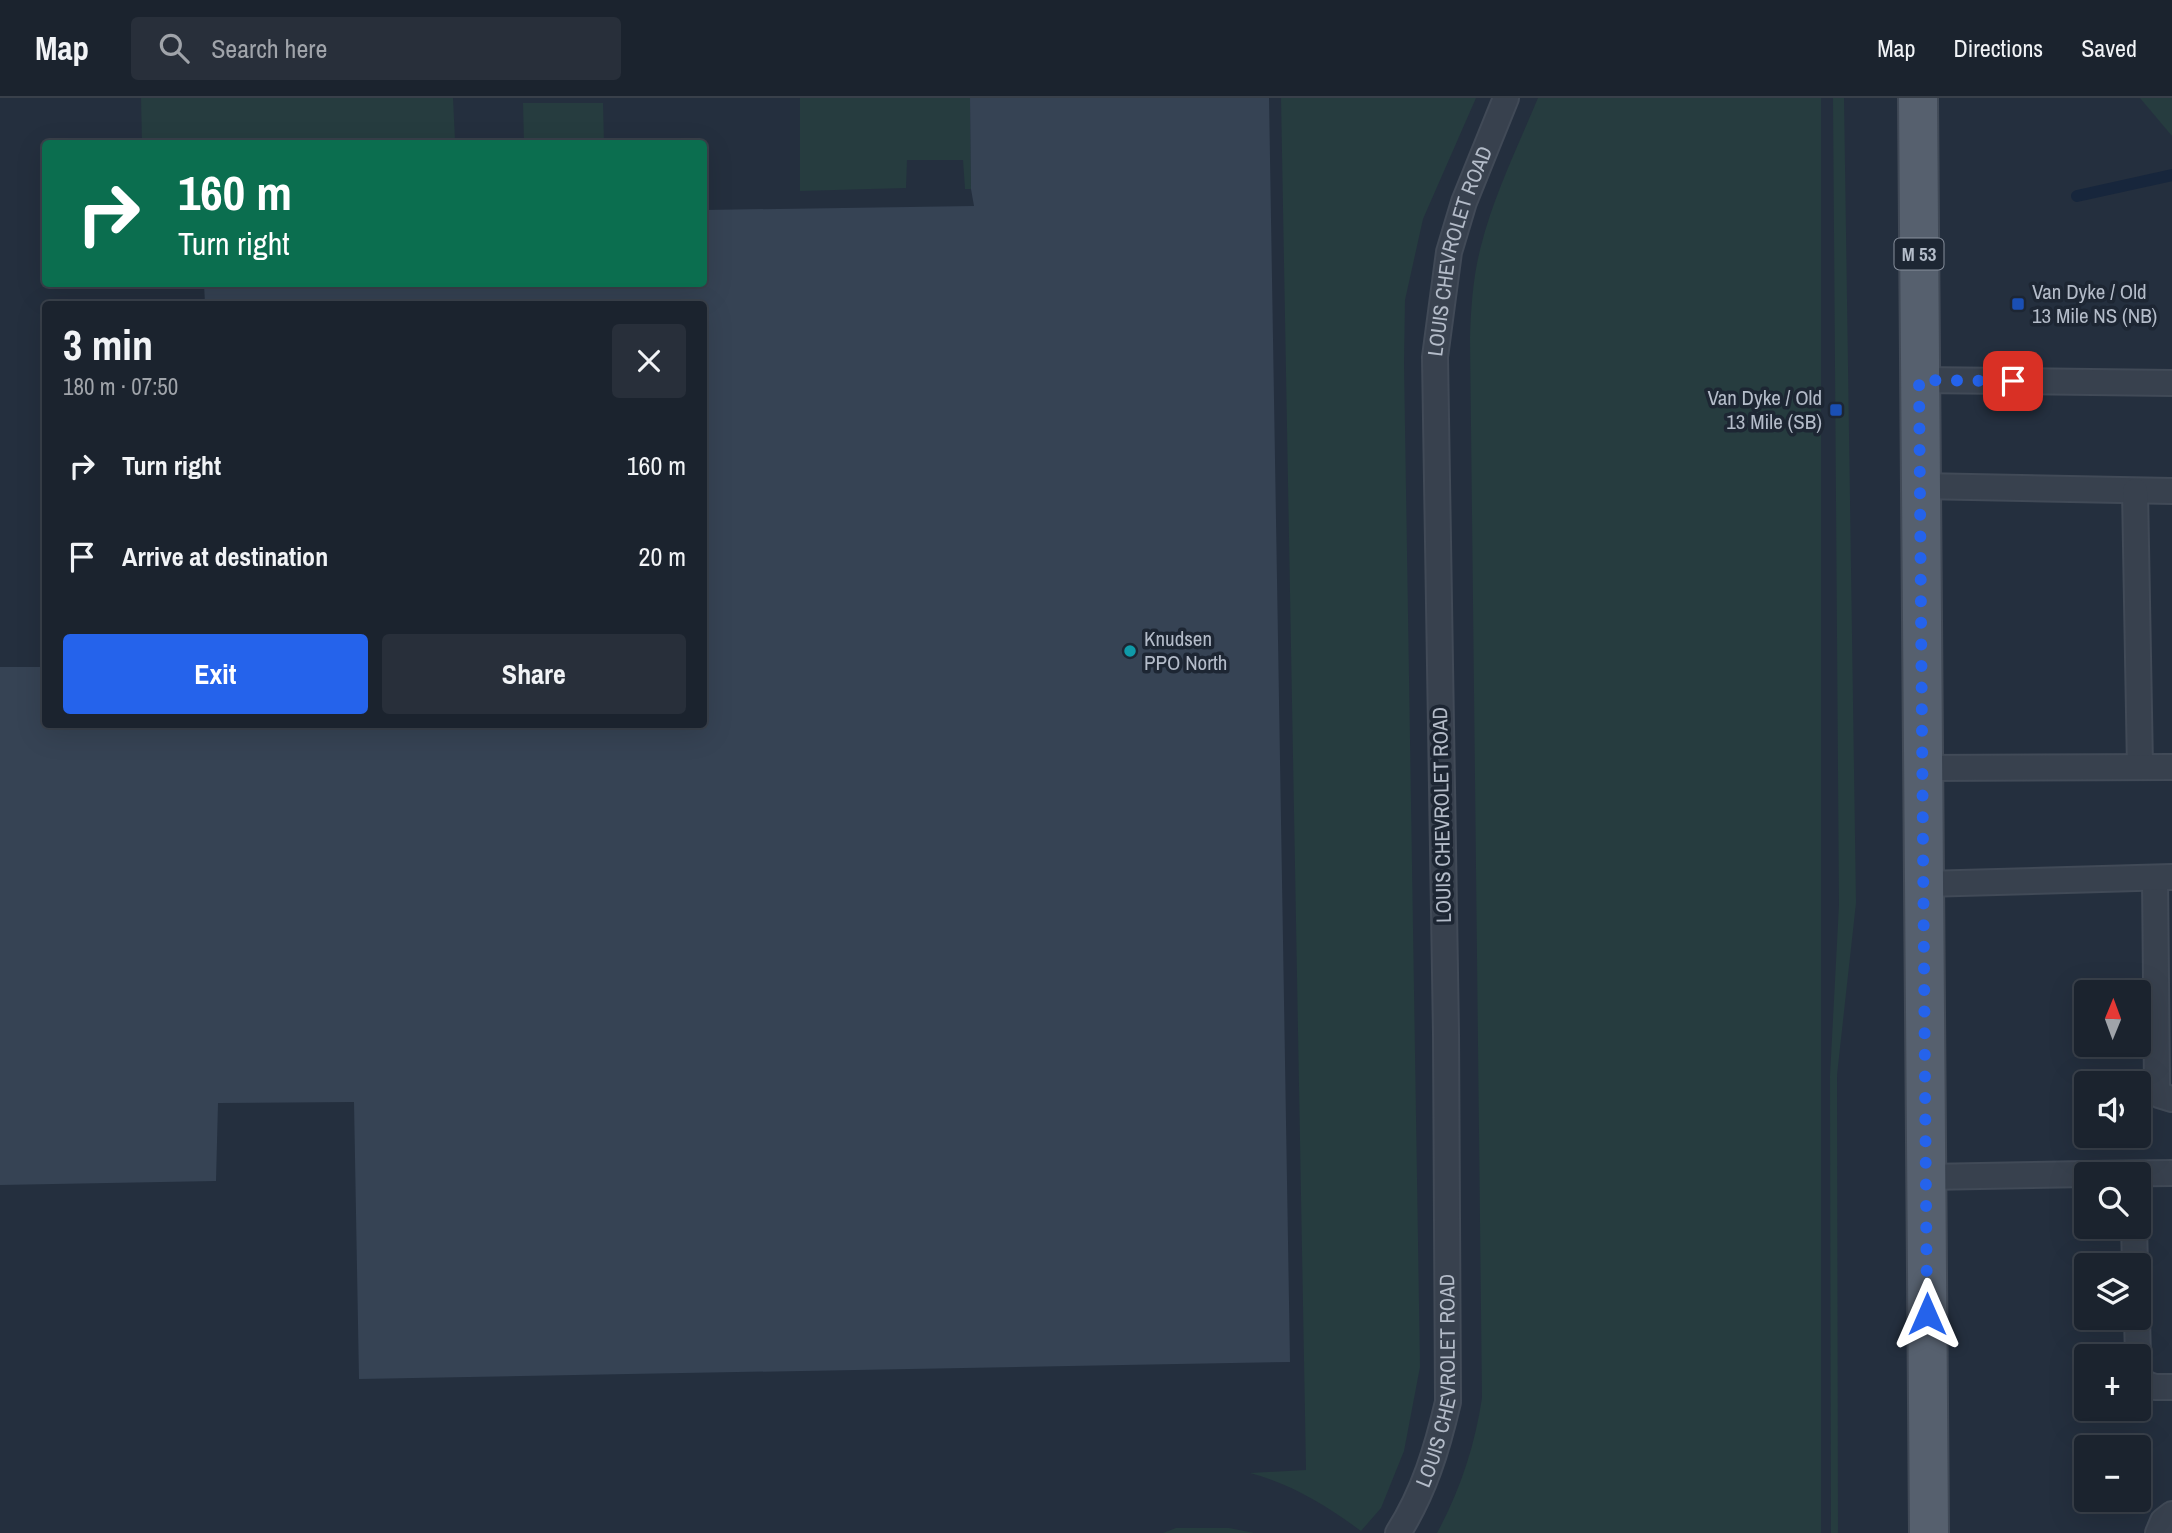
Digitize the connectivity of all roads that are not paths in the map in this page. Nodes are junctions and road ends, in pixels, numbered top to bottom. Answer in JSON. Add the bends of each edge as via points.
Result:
{"nodes":[{"id":1,"x":1506,"y":98,"type":"edge"},
{"id":2,"x":1918,"y":98,"type":"edge"},
{"id":3,"x":1919,"y":380,"type":"junction"},
{"id":4,"x":2172,"y":383,"type":"edge"},
{"id":5,"x":1921,"y":486,"type":"junction"},
{"id":6,"x":2135,"y":491,"type":"junction"},
{"id":7,"x":2172,"y":491,"type":"edge"},
{"id":8,"x":2140,"y":767,"type":"junction"},
{"id":9,"x":2172,"y":767,"type":"edge"},
{"id":10,"x":1923,"y":768,"type":"junction"},
{"id":11,"x":2163,"y":877,"type":"edge"},
{"id":12,"x":1924,"y":884,"type":"junction"},
{"id":13,"x":2172,"y":1099,"type":"edge"},
{"id":14,"x":2172,"y":1173,"type":"edge"},
{"id":15,"x":2074,"y":1174,"type":"edge"},
{"id":16,"x":2151,"y":1174,"type":"edge"},
{"id":17,"x":1927,"y":1177,"type":"junction"},
{"id":18,"x":2151,"y":1386,"type":"edge"},
{"id":19,"x":2172,"y":1387,"type":"edge"},
{"id":20,"x":2172,"y":1514,"type":"edge"},
{"id":21,"x":1398,"y":1533,"type":"edge"},
{"id":22,"x":1929,"y":1533,"type":"edge"},
{"id":23,"x":2158,"y":1533,"type":"edge"}],
"edges":[{"from":1,"to":21,"type":"lane","name":"LOUIS CHEVROLET ROAD","via":[[1464,202],[1449,253],[1436,357],[1448,1402],[1422,1490]]},
{"from":2,"to":3,"type":"main road","number":"M 53"},
{"from":3,"to":4,"type":"lane"},
{"from":3,"to":5,"type":"main road","number":"M 53"},
{"from":5,"to":6,"type":"lane"},
{"from":5,"to":10,"type":"main road","number":"M 53"},
{"from":6,"to":7,"type":"lane"},
{"from":6,"to":8,"type":"lane"},
{"from":8,"to":9,"type":"lane"},
{"from":8,"to":10,"type":"lane"},
{"from":10,"to":12,"type":"main road","number":"M 53"},
{"from":11,"to":12,"type":"lane"},
{"from":11,"to":13,"type":"lane","via":[[2157,1086],[2159,1095]]},
{"from":12,"to":17,"type":"main road","number":"M 53"},
{"from":14,"to":16,"type":"lane"},
{"from":15,"to":17,"type":"lane"},
{"from":17,"to":22,"type":"main road","number":"M 53"},
{"from":18,"to":19,"type":"lane"},
{"from":20,"to":23,"type":"lane"}]}
